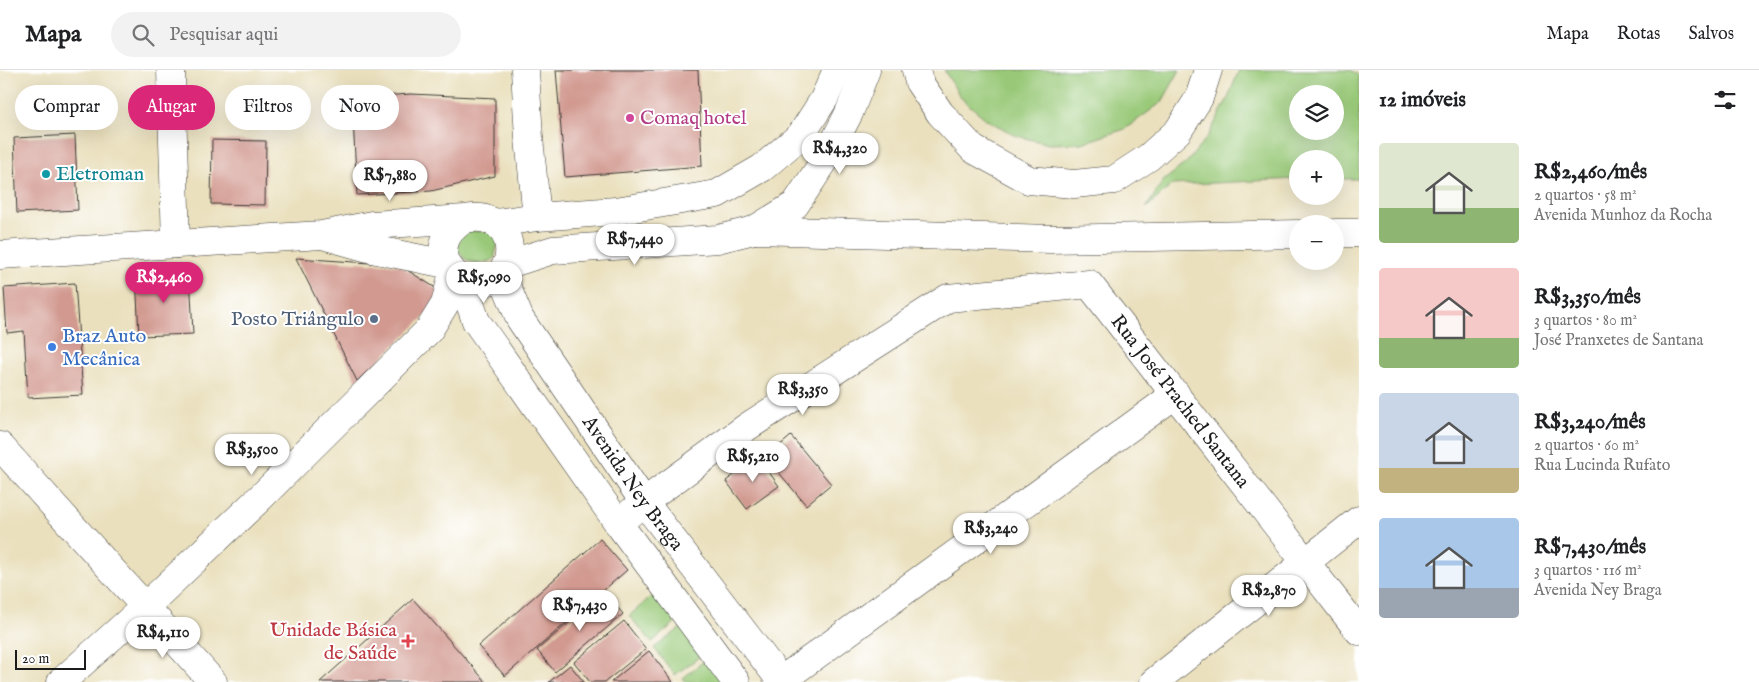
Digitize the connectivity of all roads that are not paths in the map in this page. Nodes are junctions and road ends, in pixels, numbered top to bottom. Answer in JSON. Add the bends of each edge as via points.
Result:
{"nodes":[{"id":1,"x":171,"y":70,"type":"edge"},
{"id":2,"x":525,"y":70,"type":"edge"},
{"id":3,"x":837,"y":70,"type":"edge"},
{"id":4,"x":866,"y":70,"type":"edge"},
{"id":5,"x":916,"y":70,"type":"edge"},
{"id":6,"x":1208,"y":70,"type":"edge"},
{"id":7,"x":537,"y":217,"type":"junction"},
{"id":8,"x":465,"y":219,"type":"junction"},
{"id":9,"x":496,"y":223,"type":"junction"},
{"id":10,"x":754,"y":230,"type":"junction"},
{"id":11,"x":1344,"y":233,"type":"edge"},
{"id":12,"x":1359,"y":233,"type":"edge"},
{"id":13,"x":1289,"y":234,"type":"edge"},
{"id":14,"x":322,"y":235,"type":"junction"},
{"id":15,"x":176,"y":244,"type":"junction"},
{"id":16,"x":0,"y":255,"type":"edge"},
{"id":17,"x":503,"y":269,"type":"junction"},
{"id":18,"x":454,"y":272,"type":"junction"},
{"id":19,"x":1176,"y":394,"type":"junction"},
{"id":20,"x":0,"y":446,"type":"edge"},
{"id":21,"x":644,"y":502,"type":"junction"},
{"id":22,"x":1359,"y":520,"type":"edge"},
{"id":23,"x":618,"y":523,"type":"junction"},
{"id":24,"x":1305,"y":562,"type":"junction"},
{"id":25,"x":144,"y":606,"type":"junction"},
{"id":26,"x":1359,"y":631,"type":"edge"},
{"id":27,"x":781,"y":681,"type":"edge"},
{"id":28,"x":61,"y":682,"type":"edge"},
{"id":29,"x":213,"y":682,"type":"edge"},
{"id":30,"x":736,"y":682,"type":"edge"},
{"id":31,"x":1154,"y":682,"type":"edge"}],
"edges":[{"from":1,"to":15,"type":"main road"},
{"from":2,"to":7,"type":"main road"},
{"from":3,"to":7,"type":"main road","via":[[824,99],[801,135],[762,168],[717,194],[616,211]]},
{"from":4,"to":10,"type":"main road","via":[[825,160],[795,205]]},
{"from":5,"to":6,"type":"main road","via":[[919,82],[940,113],[974,148],[1029,180],[1074,184],[1114,180],[1149,157],[1178,131],[1199,98]]},
{"from":7,"to":9,"type":"main road"},
{"from":8,"to":9,"type":"main road","via":[[480,218]]},
{"from":8,"to":14,"type":"main road","via":[[372,225]]},
{"from":8,"to":18,"type":"main road","via":[[456,224],[444,242],[444,253]]},
{"from":9,"to":17,"type":"main road","via":[[503,229],[510,246]]},
{"from":10,"to":13,"type":"main road","via":[[1050,239]]},
{"from":10,"to":17,"type":"main road","via":[[718,239],[553,250]]},
{"from":11,"to":12,"type":"main road"},
{"from":14,"to":15,"type":"main road"},
{"from":14,"to":18,"type":"main road"},
{"from":15,"to":16,"type":"main road"},
{"from":17,"to":18,"type":"main road","via":[[483,283],[472,283]]},
{"from":17,"to":21,"type":"main road","name":"Avenida Ney Braga","via":[[520,319]]},
{"from":18,"to":23,"type":"main road","name":"Avenida Ney Braga","via":[[476,321]]},
{"from":18,"to":25,"type":"main road","via":[[445,304],[429,330],[262,496]]},
{"from":19,"to":21,"type":"main road","name":"Rua José Prached Santana","via":[[1089,284],[948,298],[747,428]]},
{"from":19,"to":24,"type":"main road","name":"Rua José Prached Santana"},
{"from":19,"to":27,"type":"main road"},
{"from":20,"to":25,"type":"main road"},
{"from":21,"to":23,"type":"main road"},
{"from":21,"to":27,"type":"main road","name":"Avenida Ney Braga"},
{"from":22,"to":24,"type":"main road"},
{"from":23,"to":30,"type":"main road","name":"Avenida Ney Braga"},
{"from":24,"to":26,"type":"main road","name":"Rua José Prached Santana"},
{"from":24,"to":31,"type":"main road"},
{"from":25,"to":28,"type":"main road"},
{"from":25,"to":29,"type":"main road"}]}
